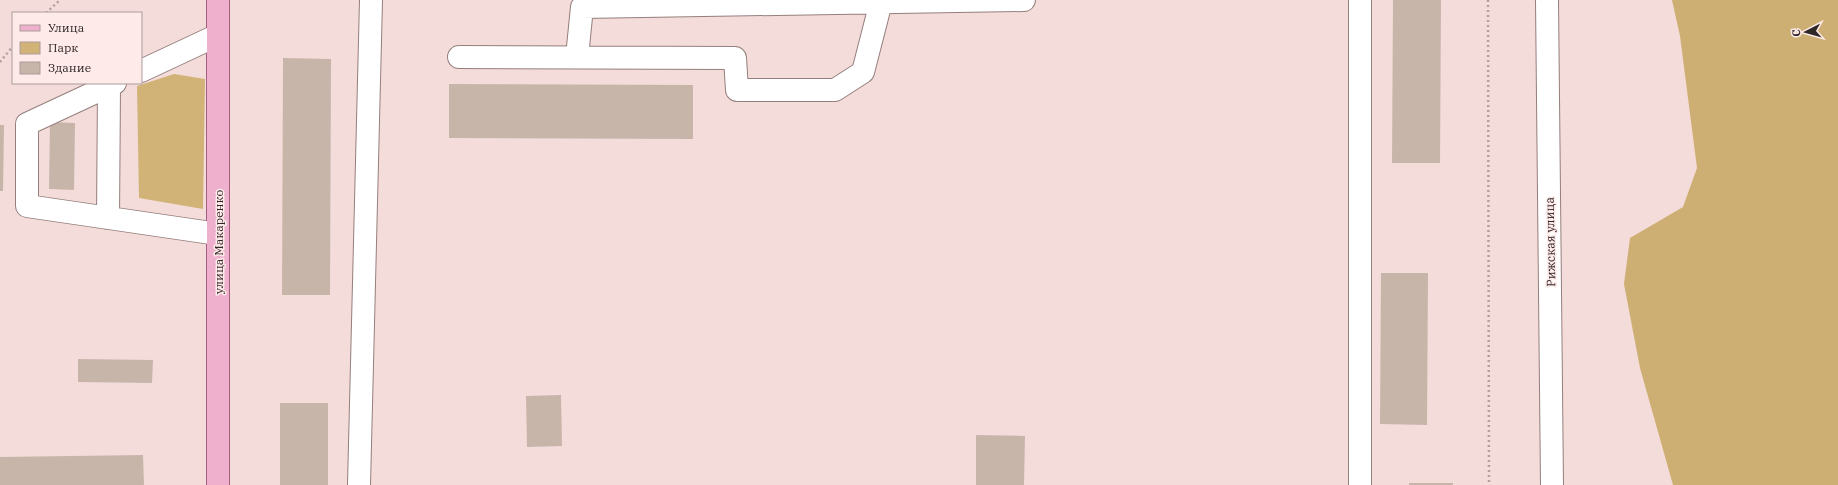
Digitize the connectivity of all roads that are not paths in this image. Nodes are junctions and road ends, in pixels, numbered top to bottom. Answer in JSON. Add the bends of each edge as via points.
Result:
{"nodes":[{"id":1,"x":218,"y":0,"type":"edge"},
{"id":2,"x":370,"y":0,"type":"edge"},
{"id":3,"x":1024,"y":0,"type":"edge"},
{"id":4,"x":1360,"y":0,"type":"edge"},
{"id":5,"x":1547,"y":0,"type":"edge"},
{"id":6,"x":881,"y":2,"type":"junction"},
{"id":7,"x":218,"y":35,"type":"junction"},
{"id":8,"x":459,"y":57,"type":"dead end"},
{"id":9,"x":577,"y":57,"type":"junction"},
{"id":10,"x":142,"y":71,"type":"edge"},
{"id":11,"x":112,"y":84,"type":"edge"},
{"id":12,"x":108,"y":218,"type":"junction"},
{"id":13,"x":218,"y":234,"type":"junction"},
{"id":14,"x":218,"y":485,"type":"edge"},
{"id":15,"x":360,"y":485,"type":"edge"},
{"id":16,"x":1360,"y":485,"type":"edge"},
{"id":17,"x":1552,"y":485,"type":"edge"}],
"edges":[{"from":1,"to":7,"type":"main road","name":"улица Макаренко"},
{"from":2,"to":15,"type":"street"},
{"from":3,"to":6,"type":"street"},
{"from":4,"to":16,"type":"street"},
{"from":5,"to":17,"type":"street","name":"Рижская улица"},
{"from":6,"to":9,"type":"street","via":[[582,7]]},
{"from":6,"to":9,"type":"street","via":[[863,72],[835,90],[737,90],[735,58]]},
{"from":7,"to":10,"type":"street"},
{"from":7,"to":13,"type":"main road","name":"улица Макаренко"},
{"from":8,"to":9,"type":"street"},
{"from":11,"to":12,"type":"street"},
{"from":11,"to":12,"type":"street","via":[[27,124],[27,206]]},
{"from":12,"to":13,"type":"street"},
{"from":13,"to":14,"type":"main road","name":"улица Макаренко"}]}
